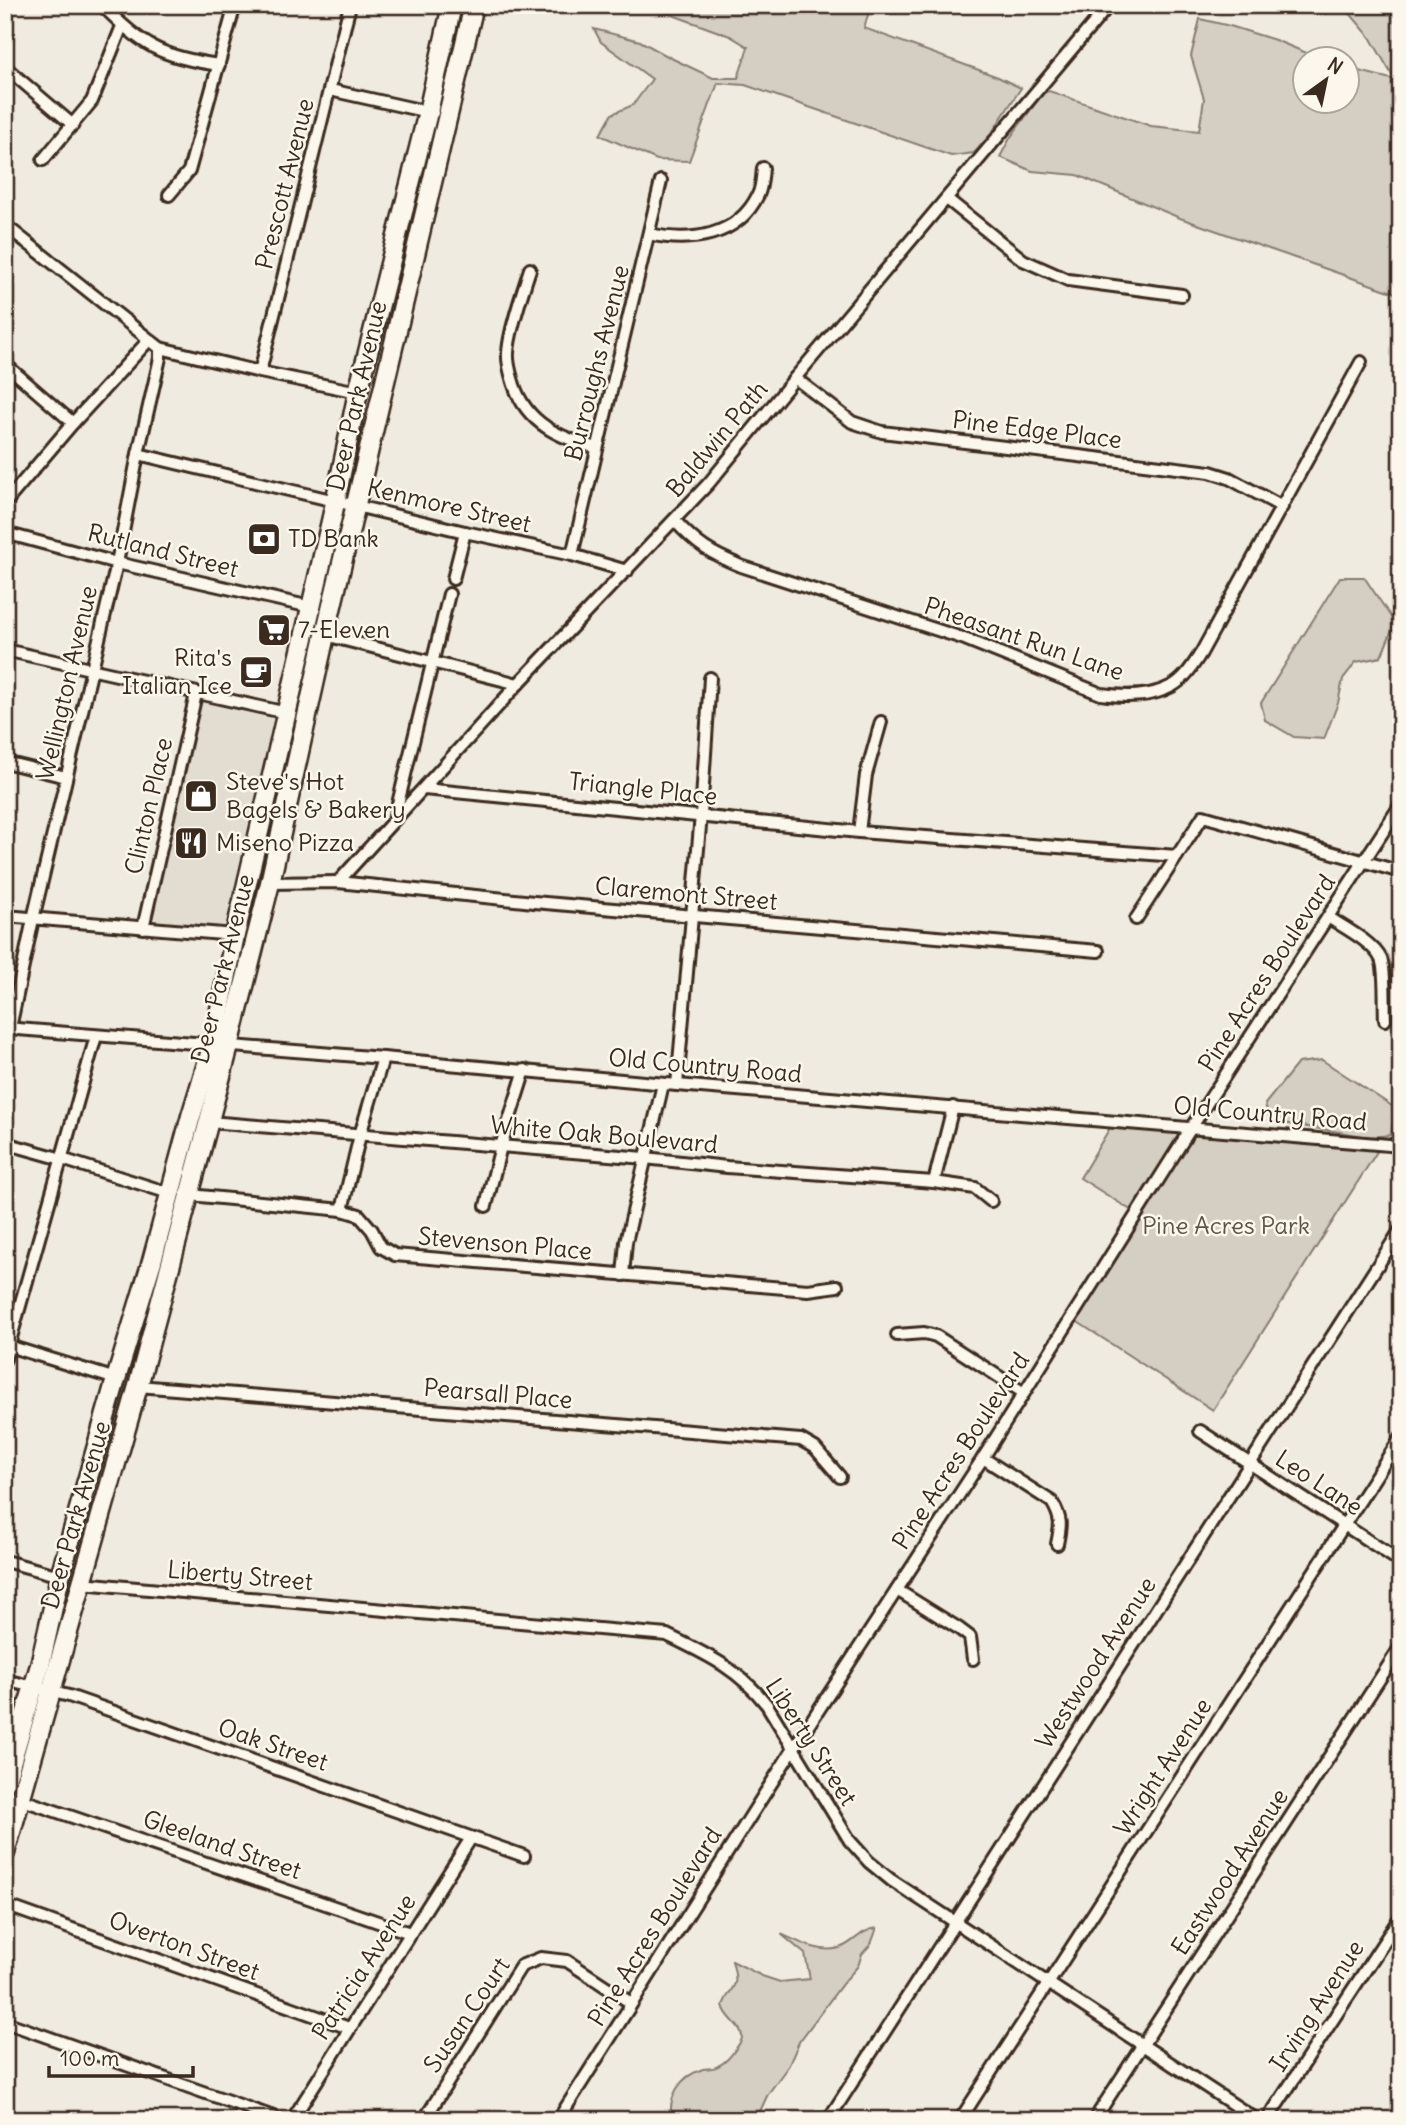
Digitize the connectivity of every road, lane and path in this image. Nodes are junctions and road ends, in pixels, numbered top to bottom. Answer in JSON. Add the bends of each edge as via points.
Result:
{"nodes":[{"id":1,"x":102,"y":5,"type":"edge"},
{"id":2,"x":235,"y":5,"type":"edge"},
{"id":3,"x":350,"y":5,"type":"edge"},
{"id":4,"x":452,"y":5,"type":"edge"},
{"id":5,"x":474,"y":5,"type":"edge"},
{"id":6,"x":1100,"y":5,"type":"edge"},
{"id":7,"x":1109,"y":5,"type":"edge"},
{"id":8,"x":1097,"y":20,"type":"junction"},
{"id":9,"x":122,"y":26,"type":"junction"},
{"id":10,"x":219,"y":65,"type":"junction"},
{"id":11,"x":5,"y":67,"type":"edge"},
{"id":12,"x":330,"y":90,"type":"junction"},
{"id":13,"x":428,"y":112,"type":"junction"},
{"id":14,"x":449,"y":116,"type":"junction"},
{"id":15,"x":73,"y":125,"type":"junction"},
{"id":16,"x":43,"y":160,"type":"dead end"},
{"id":17,"x":763,"y":168,"type":"dead end"},
{"id":18,"x":661,"y":181,"type":"dead end"},
{"id":19,"x":169,"y":195,"type":"dead end"},
{"id":20,"x":947,"y":199,"type":"junction"},
{"id":21,"x":5,"y":225,"type":"edge"},
{"id":22,"x":649,"y":234,"type":"junction"},
{"id":23,"x":530,"y":268,"type":"dead end"},
{"id":24,"x":1182,"y":295,"type":"dead end"},
{"id":25,"x":149,"y":341,"type":"junction"},
{"id":26,"x":160,"y":348,"type":"junction"},
{"id":27,"x":1361,"y":362,"type":"dead end"},
{"id":28,"x":5,"y":364,"type":"edge"},
{"id":29,"x":260,"y":372,"type":"junction"},
{"id":30,"x":795,"y":378,"type":"junction"},
{"id":31,"x":358,"y":392,"type":"junction"},
{"id":32,"x":73,"y":423,"type":"junction"},
{"id":33,"x":597,"y":447,"type":"junction"},
{"id":34,"x":138,"y":454,"type":"junction"},
{"id":35,"x":335,"y":500,"type":"junction"},
{"id":36,"x":5,"y":503,"type":"edge"},
{"id":37,"x":356,"y":506,"type":"junction"},
{"id":38,"x":1282,"y":507,"type":"junction"},
{"id":39,"x":675,"y":522,"type":"junction"},
{"id":40,"x":465,"y":531,"type":"junction"},
{"id":41,"x":5,"y":533,"type":"edge"},
{"id":42,"x":572,"y":555,"type":"junction"},
{"id":43,"x":117,"y":563,"type":"junction"},
{"id":44,"x":627,"y":571,"type":"junction"},
{"id":45,"x":453,"y":579,"type":"dead end"},
{"id":46,"x":449,"y":594,"type":"dead end"},
{"id":47,"x":311,"y":607,"type":"junction"},
{"id":48,"x":326,"y":635,"type":"junction"},
{"id":49,"x":5,"y":650,"type":"edge"},
{"id":50,"x":433,"y":661,"type":"junction"},
{"id":51,"x":91,"y":670,"type":"junction"},
{"id":52,"x":710,"y":678,"type":"dead end"},
{"id":53,"x":519,"y":684,"type":"junction"},
{"id":54,"x":196,"y":694,"type":"junction"},
{"id":55,"x":287,"y":713,"type":"junction"},
{"id":56,"x":881,"y":722,"type":"dead end"},
{"id":57,"x":5,"y":762,"type":"edge"},
{"id":58,"x":66,"y":777,"type":"junction"},
{"id":59,"x":424,"y":789,"type":"junction"},
{"id":60,"x":1401,"y":804,"type":"edge"},
{"id":61,"x":701,"y":816,"type":"junction"},
{"id":62,"x":394,"y":819,"type":"junction"},
{"id":63,"x":859,"y":832,"type":"junction"},
{"id":64,"x":1177,"y":856,"type":"junction"},
{"id":65,"x":1365,"y":860,"type":"junction"},
{"id":66,"x":1401,"y":872,"type":"edge"},
{"id":67,"x":338,"y":882,"type":"junction"},
{"id":68,"x":270,"y":883,"type":"junction"},
{"id":69,"x":693,"y":915,"type":"junction"},
{"id":70,"x":5,"y":916,"type":"edge"},
{"id":71,"x":1328,"y":918,"type":"junction"},
{"id":72,"x":33,"y":919,"type":"junction"},
{"id":73,"x":1136,"y":919,"type":"dead end"},
{"id":74,"x":144,"y":928,"type":"junction"},
{"id":75,"x":235,"y":935,"type":"junction"},
{"id":76,"x":1098,"y":950,"type":"dead end"},
{"id":77,"x":1385,"y":1020,"type":"dead end"},
{"id":78,"x":8,"y":1028,"type":"edge"},
{"id":79,"x":96,"y":1036,"type":"junction"},
{"id":80,"x":221,"y":1045,"type":"junction"},
{"id":81,"x":383,"y":1058,"type":"junction"},
{"id":82,"x":525,"y":1070,"type":"junction"},
{"id":83,"x":663,"y":1084,"type":"junction"},
{"id":84,"x":677,"y":1085,"type":"junction"},
{"id":85,"x":953,"y":1107,"type":"junction"},
{"id":86,"x":209,"y":1122,"type":"junction"},
{"id":87,"x":1191,"y":1128,"type":"junction"},
{"id":88,"x":360,"y":1135,"type":"junction"},
{"id":89,"x":5,"y":1143,"type":"edge"},
{"id":90,"x":501,"y":1146,"type":"junction"},
{"id":91,"x":1401,"y":1146,"type":"edge"},
{"id":92,"x":62,"y":1158,"type":"junction"},
{"id":93,"x":645,"y":1158,"type":"junction"},
{"id":94,"x":934,"y":1182,"type":"junction"},
{"id":95,"x":169,"y":1193,"type":"junction"},
{"id":96,"x":190,"y":1195,"type":"junction"},
{"id":97,"x":991,"y":1201,"type":"dead end"},
{"id":98,"x":486,"y":1206,"type":"dead end"},
{"id":99,"x":342,"y":1210,"type":"junction"},
{"id":100,"x":1401,"y":1229,"type":"edge"},
{"id":101,"x":623,"y":1275,"type":"junction"},
{"id":102,"x":836,"y":1286,"type":"dead end"},
{"id":103,"x":897,"y":1335,"type":"dead end"},
{"id":104,"x":7,"y":1346,"type":"edge"},
{"id":105,"x":5,"y":1359,"type":"edge"},
{"id":106,"x":116,"y":1379,"type":"junction"},
{"id":107,"x":138,"y":1386,"type":"junction"},
{"id":108,"x":1024,"y":1393,"type":"junction"},
{"id":109,"x":1200,"y":1431,"type":"dead end"},
{"id":110,"x":1401,"y":1437,"type":"edge"},
{"id":111,"x":983,"y":1458,"type":"junction"},
{"id":112,"x":1250,"y":1463,"type":"junction"},
{"id":113,"x":840,"y":1477,"type":"dead end"},
{"id":114,"x":1344,"y":1525,"type":"junction"},
{"id":115,"x":1057,"y":1544,"type":"dead end"},
{"id":116,"x":5,"y":1561,"type":"edge"},
{"id":117,"x":1401,"y":1562,"type":"edge"},
{"id":118,"x":60,"y":1576,"type":"junction"},
{"id":119,"x":81,"y":1583,"type":"junction"},
{"id":120,"x":897,"y":1590,"type":"junction"},
{"id":121,"x":1401,"y":1646,"type":"edge"},
{"id":122,"x":973,"y":1659,"type":"dead end"},
{"id":123,"x":5,"y":1680,"type":"edge"},
{"id":124,"x":34,"y":1689,"type":"junction"},
{"id":125,"x":52,"y":1692,"type":"junction"},
{"id":126,"x":793,"y":1749,"type":"junction"},
{"id":127,"x":5,"y":1783,"type":"edge"},
{"id":128,"x":20,"y":1799,"type":"junction"},
{"id":129,"x":471,"y":1838,"type":"junction"},
{"id":130,"x":5,"y":1853,"type":"edge"},
{"id":131,"x":524,"y":1856,"type":"dead end"},
{"id":132,"x":5,"y":1905,"type":"edge"},
{"id":133,"x":1401,"y":1916,"type":"edge"},
{"id":134,"x":955,"y":1920,"type":"junction"},
{"id":135,"x":410,"y":1933,"type":"junction"},
{"id":136,"x":1048,"y":1982,"type":"junction"},
{"id":137,"x":631,"y":2003,"type":"junction"},
{"id":138,"x":5,"y":2022,"type":"edge"},
{"id":139,"x":349,"y":2028,"type":"junction"},
{"id":140,"x":1143,"y":2044,"type":"junction"},
{"id":141,"x":282,"y":2120,"type":"edge"},
{"id":142,"x":292,"y":2120,"type":"edge"},
{"id":143,"x":424,"y":2120,"type":"edge"},
{"id":144,"x":558,"y":2120,"type":"edge"},
{"id":145,"x":828,"y":2120,"type":"edge"},
{"id":146,"x":960,"y":2120,"type":"edge"},
{"id":147,"x":1094,"y":2120,"type":"edge"},
{"id":148,"x":1257,"y":2120,"type":"edge"},
{"id":149,"x":1267,"y":2120,"type":"edge"}],
"edges":[{"from":1,"to":9,"type":"street"},
{"from":2,"to":10,"type":"street"},
{"from":3,"to":12,"type":"street","name":"Prescott Avenue"},
{"from":4,"to":13,"type":"main road","name":"Deer Park Avenue"},
{"from":5,"to":14,"type":"main road","name":"Deer Park Avenue"},
{"from":6,"to":8,"type":"street"},
{"from":7,"to":8,"type":"street","name":"Baldwin Path"},
{"from":8,"to":20,"type":"street","name":"Baldwin Path"},
{"from":9,"to":10,"type":"street","via":[[175,58]]},
{"from":9,"to":15,"type":"street","via":[[92,101]]},
{"from":10,"to":19,"type":"street","via":[[189,171]]},
{"from":11,"to":15,"type":"street"},
{"from":12,"to":13,"type":"street"},
{"from":12,"to":29,"type":"street","name":"Prescott Avenue"},
{"from":13,"to":14,"type":"street"},
{"from":13,"to":31,"type":"main road","name":"Deer Park Avenue"},
{"from":14,"to":37,"type":"main road","name":"Deer Park Avenue"},
{"from":15,"to":16,"type":"street"},
{"from":17,"to":22,"type":"street","via":[[752,206],[734,224],[694,238]]},
{"from":18,"to":22,"type":"street","name":"Burroughs Avenue"},
{"from":20,"to":24,"type":"street","via":[[1023,260],[1068,280]]},
{"from":20,"to":30,"type":"street","name":"Baldwin Path"},
{"from":21,"to":25,"type":"street"},
{"from":22,"to":33,"type":"street","name":"Burroughs Avenue"},
{"from":23,"to":33,"type":"street","via":[[508,353],[516,391],[526,411],[542,426]]},
{"from":25,"to":26,"type":"street"},
{"from":25,"to":32,"type":"street"},
{"from":26,"to":29,"type":"street"},
{"from":26,"to":34,"type":"street","name":"Wellington Avenue"},
{"from":27,"to":38,"type":"street","name":"Pheasant Run Lane"},
{"from":28,"to":32,"type":"street"},
{"from":29,"to":31,"type":"street"},
{"from":30,"to":38,"type":"street","name":"Pine Edge Place","via":[[852,422],[882,432],[1210,472]]},
{"from":30,"to":39,"type":"street","name":"Baldwin Path"},
{"from":31,"to":35,"type":"main road","name":"Deer Park Avenue"},
{"from":32,"to":36,"type":"street"},
{"from":33,"to":42,"type":"street","name":"Burroughs Avenue"},
{"from":34,"to":35,"type":"street","name":"Kenmore Street"},
{"from":34,"to":43,"type":"street","name":"Wellington Avenue"},
{"from":35,"to":37,"type":"street","name":"Kenmore Street"},
{"from":35,"to":47,"type":"main road","name":"Deer Park Avenue"},
{"from":37,"to":40,"type":"street","name":"Kenmore Street"},
{"from":37,"to":48,"type":"main road","name":"Deer Park Avenue"},
{"from":38,"to":39,"type":"street","name":"Pheasant Run Lane","via":[[1187,673],[1172,686],[1125,698],[1101,694],[965,639],[722,559],[696,544]]},
{"from":39,"to":44,"type":"street","name":"Baldwin Path"},
{"from":40,"to":42,"type":"street","name":"Kenmore Street"},
{"from":40,"to":45,"type":"street"},
{"from":41,"to":43,"type":"street","name":"Rutland Street"},
{"from":42,"to":44,"type":"street","name":"Kenmore Street"},
{"from":43,"to":47,"type":"street","name":"Rutland Street"},
{"from":43,"to":51,"type":"street","name":"Wellington Avenue"},
{"from":44,"to":53,"type":"street","name":"Baldwin Path"},
{"from":46,"to":50,"type":"street"},
{"from":47,"to":55,"type":"main road","name":"Deer Park Avenue"},
{"from":48,"to":50,"type":"street"},
{"from":48,"to":68,"type":"main road","name":"Deer Park Avenue"},
{"from":49,"to":51,"type":"street"},
{"from":50,"to":53,"type":"street"},
{"from":50,"to":62,"type":"street"},
{"from":51,"to":54,"type":"street"},
{"from":51,"to":58,"type":"street","name":"Wellington Avenue"},
{"from":52,"to":61,"type":"street"},
{"from":53,"to":59,"type":"street","name":"Baldwin Path"},
{"from":54,"to":55,"type":"street"},
{"from":54,"to":74,"type":"street","name":"Clinton Place"},
{"from":55,"to":75,"type":"main road","name":"Deer Park Avenue"},
{"from":56,"to":63,"type":"street","via":[[866,775]]},
{"from":57,"to":58,"type":"street"},
{"from":58,"to":72,"type":"street","name":"Wellington Avenue"},
{"from":59,"to":61,"type":"street","name":"Triangle Place"},
{"from":59,"to":62,"type":"street","name":"Baldwin Path"},
{"from":60,"to":65,"type":"street","name":"Pine Acres Boulevard"},
{"from":61,"to":63,"type":"street","name":"Triangle Place"},
{"from":61,"to":69,"type":"street"},
{"from":62,"to":67,"type":"street","name":"Baldwin Path"},
{"from":63,"to":64,"type":"street","name":"Triangle Place"},
{"from":64,"to":65,"type":"street","via":[[1203,816]]},
{"from":64,"to":73,"type":"street"},
{"from":65,"to":66,"type":"street"},
{"from":65,"to":71,"type":"street","name":"Pine Acres Boulevard"},
{"from":67,"to":68,"type":"street","name":"Claremont Street"},
{"from":67,"to":69,"type":"street","name":"Claremont Street"},
{"from":68,"to":80,"type":"main road","name":"Deer Park Avenue"},
{"from":69,"to":76,"type":"street","name":"Claremont Street"},
{"from":69,"to":84,"type":"street"},
{"from":70,"to":72,"type":"street"},
{"from":71,"to":77,"type":"street","via":[[1381,959]]},
{"from":71,"to":87,"type":"street","name":"Pine Acres Boulevard"},
{"from":72,"to":74,"type":"street"},
{"from":72,"to":78,"type":"street","name":"Wellington Avenue"},
{"from":74,"to":75,"type":"street"},
{"from":75,"to":80,"type":"main road","name":"Deer Park Avenue"},
{"from":78,"to":79,"type":"street","name":"Old Country Road"},
{"from":79,"to":80,"type":"street","name":"Old Country Road"},
{"from":79,"to":92,"type":"street"},
{"from":80,"to":81,"type":"street","name":"Old Country Road"},
{"from":80,"to":86,"type":"main road","name":"Deer Park Avenue"},
{"from":80,"to":95,"type":"main road","name":"Deer Park Avenue"},
{"from":81,"to":82,"type":"street","name":"Old Country Road"},
{"from":81,"to":88,"type":"street"},
{"from":82,"to":83,"type":"street","name":"Old Country Road"},
{"from":82,"to":90,"type":"street"},
{"from":83,"to":84,"type":"street","name":"Old Country Road"},
{"from":83,"to":93,"type":"street"},
{"from":84,"to":85,"type":"street","name":"Old Country Road"},
{"from":85,"to":87,"type":"street","name":"Old Country Road"},
{"from":85,"to":94,"type":"street"},
{"from":86,"to":88,"type":"street","name":"White Oak Boulevard"},
{"from":86,"to":96,"type":"main road","name":"Deer Park Avenue"},
{"from":87,"to":91,"type":"street","name":"Old Country Road"},
{"from":87,"to":108,"type":"street","name":"Pine Acres Boulevard"},
{"from":88,"to":90,"type":"street","name":"White Oak Boulevard"},
{"from":88,"to":99,"type":"street"},
{"from":89,"to":92,"type":"street"},
{"from":90,"to":93,"type":"street","name":"White Oak Boulevard"},
{"from":90,"to":98,"type":"street"},
{"from":92,"to":95,"type":"street"},
{"from":92,"to":104,"type":"street"},
{"from":93,"to":94,"type":"street","name":"White Oak Boulevard"},
{"from":93,"to":101,"type":"street"},
{"from":94,"to":97,"type":"street","name":"White Oak Boulevard","via":[[975,1188]]},
{"from":95,"to":106,"type":"main road","name":"Deer Park Avenue"},
{"from":96,"to":99,"type":"street","name":"Stevenson Place"},
{"from":96,"to":107,"type":"main road","name":"Deer Park Avenue"},
{"from":99,"to":101,"type":"street","name":"Stevenson Place","via":[[359,1215],[381,1247],[395,1255]]},
{"from":100,"to":112,"type":"street","name":"Westwood Avenue"},
{"from":101,"to":102,"type":"street","name":"Stevenson Place","via":[[808,1290]]},
{"from":103,"to":108,"type":"street","via":[[936,1336]]},
{"from":104,"to":105,"type":"street"},
{"from":104,"to":106,"type":"street"},
{"from":106,"to":118,"type":"main road","name":"Deer Park Avenue"},
{"from":107,"to":113,"type":"street","name":"Pearsall Place","via":[[801,1440],[815,1448]]},
{"from":107,"to":119,"type":"main road","name":"Deer Park Avenue"},
{"from":108,"to":111,"type":"street","name":"Pine Acres Boulevard"},
{"from":109,"to":112,"type":"street","name":"Leo Lane"},
{"from":110,"to":114,"type":"street","name":"Wright Avenue"},
{"from":111,"to":115,"type":"street","via":[[1052,1502],[1061,1525]]},
{"from":111,"to":120,"type":"street","name":"Pine Acres Boulevard"},
{"from":112,"to":114,"type":"street","name":"Leo Lane"},
{"from":112,"to":134,"type":"street","name":"Westwood Avenue"},
{"from":114,"to":117,"type":"street","name":"Leo Lane"},
{"from":114,"to":136,"type":"street","name":"Wright Avenue"},
{"from":116,"to":118,"type":"street"},
{"from":118,"to":124,"type":"main road","name":"Deer Park Avenue"},
{"from":119,"to":125,"type":"main road","name":"Deer Park Avenue"},
{"from":119,"to":126,"type":"street","name":"Liberty Street","via":[[667,1635],[710,1656],[753,1687]]},
{"from":120,"to":122,"type":"street","via":[[970,1637]]},
{"from":120,"to":126,"type":"street","name":"Pine Acres Boulevard"},
{"from":121,"to":140,"type":"street","name":"Eastwood Avenue"},
{"from":123,"to":124,"type":"street","name":"Oak Street"},
{"from":124,"to":125,"type":"street","name":"Oak Street"},
{"from":124,"to":127,"type":"main road","name":"Deer Park Avenue"},
{"from":125,"to":128,"type":"main road","name":"Deer Park Avenue"},
{"from":125,"to":129,"type":"street","name":"Oak Street"},
{"from":126,"to":134,"type":"street","name":"Liberty Street","via":[[850,1841],[869,1862]]},
{"from":126,"to":137,"type":"street","name":"Pine Acres Boulevard"},
{"from":128,"to":130,"type":"main road","name":"Deer Park Avenue"},
{"from":128,"to":135,"type":"street","name":"Gleeland Street"},
{"from":129,"to":131,"type":"street","name":"Oak Street"},
{"from":129,"to":135,"type":"street","name":"Patricia Avenue"},
{"from":132,"to":139,"type":"street","name":"Overton Street"},
{"from":133,"to":149,"type":"street","name":"Irving Avenue"},
{"from":134,"to":136,"type":"street","name":"Liberty Street"},
{"from":134,"to":145,"type":"street","name":"Westwood Avenue"},
{"from":135,"to":139,"type":"street","name":"Patricia Avenue"},
{"from":136,"to":140,"type":"street","name":"Liberty Street"},
{"from":136,"to":146,"type":"street","name":"Wright Avenue"},
{"from":137,"to":143,"type":"street","name":"Susan Court","via":[[567,1961],[541,1958],[521,1966]]},
{"from":137,"to":144,"type":"street","name":"Pine Acres Boulevard"},
{"from":138,"to":141,"type":"street"},
{"from":139,"to":142,"type":"street","name":"Patricia Avenue"},
{"from":140,"to":147,"type":"street","name":"Eastwood Avenue"},
{"from":140,"to":148,"type":"street","name":"Liberty Street"}]}
